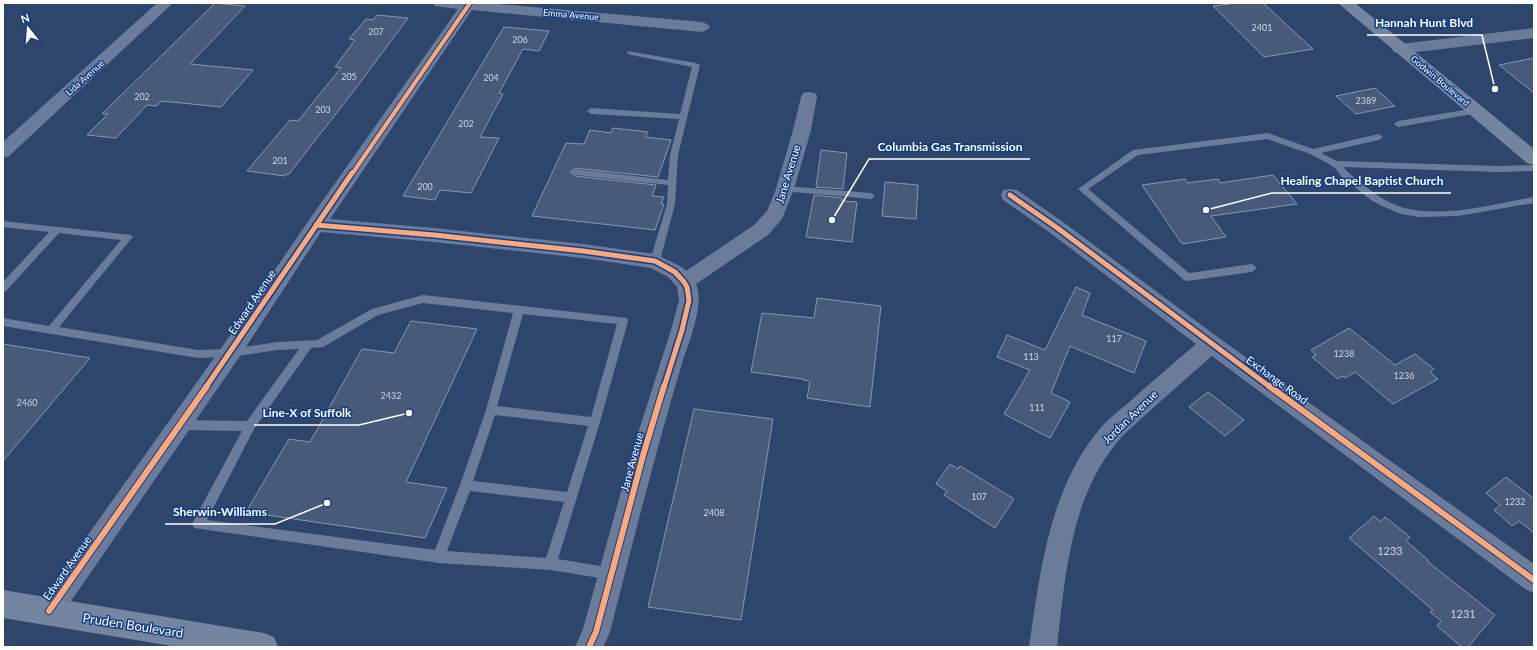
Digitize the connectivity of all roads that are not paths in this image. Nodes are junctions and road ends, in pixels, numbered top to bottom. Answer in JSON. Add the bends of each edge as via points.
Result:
{"nodes":[{"id":1,"x":166,"y":3,"type":"edge"},
{"id":2,"x":440,"y":3,"type":"edge"},
{"id":3,"x":1346,"y":3,"type":"edge"},
{"id":4,"x":470,"y":4,"type":"edge"},
{"id":5,"x":702,"y":27,"type":"dead end"},
{"id":6,"x":1534,"y":33,"type":"edge"},
{"id":7,"x":1400,"y":49,"type":"junction"},
{"id":8,"x":631,"y":53,"type":"dead end"},
{"id":9,"x":809,"y":97,"type":"dead end"},
{"id":10,"x":592,"y":111,"type":"dead end"},
{"id":11,"x":1476,"y":111,"type":"junction"},
{"id":12,"x":683,"y":117,"type":"junction"},
{"id":13,"x":1398,"y":124,"type":"dead end"},
{"id":14,"x":1379,"y":137,"type":"dead end"},
{"id":15,"x":3,"y":152,"type":"edge"},
{"id":16,"x":1314,"y":152,"type":"junction"},
{"id":17,"x":1534,"y":159,"type":"edge"},
{"id":18,"x":1335,"y":164,"type":"junction"},
{"id":19,"x":1534,"y":168,"type":"edge"},
{"id":20,"x":575,"y":172,"type":"dead end"},
{"id":21,"x":672,"y":183,"type":"junction"},
{"id":22,"x":785,"y":189,"type":"junction"},
{"id":23,"x":1010,"y":195,"type":"dead end"},
{"id":24,"x":872,"y":196,"type":"dead end"},
{"id":25,"x":1534,"y":200,"type":"edge"},
{"id":26,"x":3,"y":224,"type":"edge"},
{"id":27,"x":316,"y":225,"type":"junction"},
{"id":28,"x":57,"y":230,"type":"junction"},
{"id":29,"x":655,"y":261,"type":"junction"},
{"id":30,"x":1252,"y":268,"type":"dead end"},
{"id":31,"x":684,"y":282,"type":"junction"},
{"id":32,"x":3,"y":288,"type":"edge"},
{"id":33,"x":519,"y":308,"type":"junction"},
{"id":34,"x":3,"y":322,"type":"edge"},
{"id":35,"x":51,"y":330,"type":"junction"},
{"id":36,"x":308,"y":344,"type":"junction"},
{"id":37,"x":1211,"y":344,"type":"junction"},
{"id":38,"x":230,"y":353,"type":"junction"},
{"id":39,"x":491,"y":410,"type":"junction"},
{"id":40,"x":595,"y":422,"type":"junction"},
{"id":41,"x":180,"y":425,"type":"junction"},
{"id":42,"x":250,"y":426,"type":"junction"},
{"id":43,"x":466,"y":485,"type":"junction"},
{"id":44,"x":571,"y":498,"type":"junction"},
{"id":45,"x":439,"y":557,"type":"junction"},
{"id":46,"x":550,"y":564,"type":"junction"},
{"id":47,"x":613,"y":574,"type":"junction"},
{"id":48,"x":1534,"y":580,"type":"edge"},
{"id":49,"x":3,"y":604,"type":"edge"},
{"id":50,"x":49,"y":611,"type":"junction"},
{"id":51,"x":264,"y":647,"type":"edge"},
{"id":52,"x":589,"y":647,"type":"edge"},
{"id":53,"x":1043,"y":647,"type":"edge"}],
"edges":[{"from":1,"to":15,"type":"street","name":"Lida Avenue"},
{"from":2,"to":4,"type":"street","name":"Emma Avenue"},
{"from":3,"to":7,"type":"main road","name":"Godwin Boulevard"},
{"from":4,"to":5,"type":"street","name":"Emma Avenue"},
{"from":4,"to":27,"type":"street","name":"Edward Avenue"},
{"from":6,"to":7,"type":"street"},
{"from":7,"to":11,"type":"main road","name":"Godwin Boulevard"},
{"from":8,"to":12,"type":"lane","via":[[696,65]]},
{"from":9,"to":22,"type":"street","name":"Jane Avenue"},
{"from":10,"to":12,"type":"lane"},
{"from":11,"to":13,"type":"lane"},
{"from":11,"to":17,"type":"main road","name":"Godwin Boulevard"},
{"from":12,"to":21,"type":"lane","via":[[674,155]]},
{"from":14,"to":16,"type":"lane"},
{"from":16,"to":18,"type":"lane"},
{"from":16,"to":30,"type":"lane","via":[[1268,136],[1136,152],[1082,189],[1187,277]]},
{"from":18,"to":19,"type":"lane","via":[[1498,170]]},
{"from":18,"to":25,"type":"lane","via":[[1367,192],[1385,204],[1403,211],[1428,215],[1452,214]]},
{"from":20,"to":21,"type":"lane"},
{"from":21,"to":29,"type":"lane","via":[[671,204]]},
{"from":22,"to":24,"type":"lane"},
{"from":22,"to":31,"type":"street","name":"Jane Avenue","via":[[775,214],[761,230]]},
{"from":23,"to":37,"type":"street","name":"Exchange Road"},
{"from":26,"to":28,"type":"lane"},
{"from":27,"to":29,"type":"street","via":[[434,235]]},
{"from":27,"to":38,"type":"street","name":"Edward Avenue"},
{"from":28,"to":32,"type":"lane"},
{"from":28,"to":35,"type":"lane","via":[[128,237]]},
{"from":29,"to":31,"type":"street","via":[[675,272]]},
{"from":31,"to":47,"type":"street","name":"Jane Avenue","via":[[689,300],[682,330],[644,452]]},
{"from":33,"to":36,"type":"lane","via":[[423,299],[376,312],[319,344]]},
{"from":33,"to":39,"type":"lane"},
{"from":33,"to":40,"type":"lane","via":[[623,321]]},
{"from":34,"to":35,"type":"lane"},
{"from":35,"to":38,"type":"lane","via":[[198,354]]},
{"from":36,"to":38,"type":"lane"},
{"from":36,"to":42,"type":"lane"},
{"from":37,"to":48,"type":"street","name":"Exchange Road"},
{"from":37,"to":53,"type":"street","name":"Jordan Avenue","via":[[1106,438],[1085,469],[1069,505],[1051,583]]},
{"from":38,"to":41,"type":"street","name":"Edward Avenue"},
{"from":39,"to":40,"type":"lane"},
{"from":39,"to":43,"type":"lane"},
{"from":40,"to":44,"type":"lane"},
{"from":41,"to":42,"type":"lane"},
{"from":41,"to":50,"type":"street","name":"Edward Avenue"},
{"from":42,"to":45,"type":"lane","via":[[198,524]]},
{"from":43,"to":44,"type":"lane"},
{"from":43,"to":45,"type":"lane"},
{"from":44,"to":46,"type":"lane"},
{"from":45,"to":46,"type":"lane"},
{"from":46,"to":47,"type":"lane"},
{"from":47,"to":52,"type":"street","name":"Jane Avenue"},
{"from":49,"to":50,"type":"main road","name":"Pruden Boulevard"},
{"from":50,"to":51,"type":"main road","name":"Pruden Boulevard"}]}
